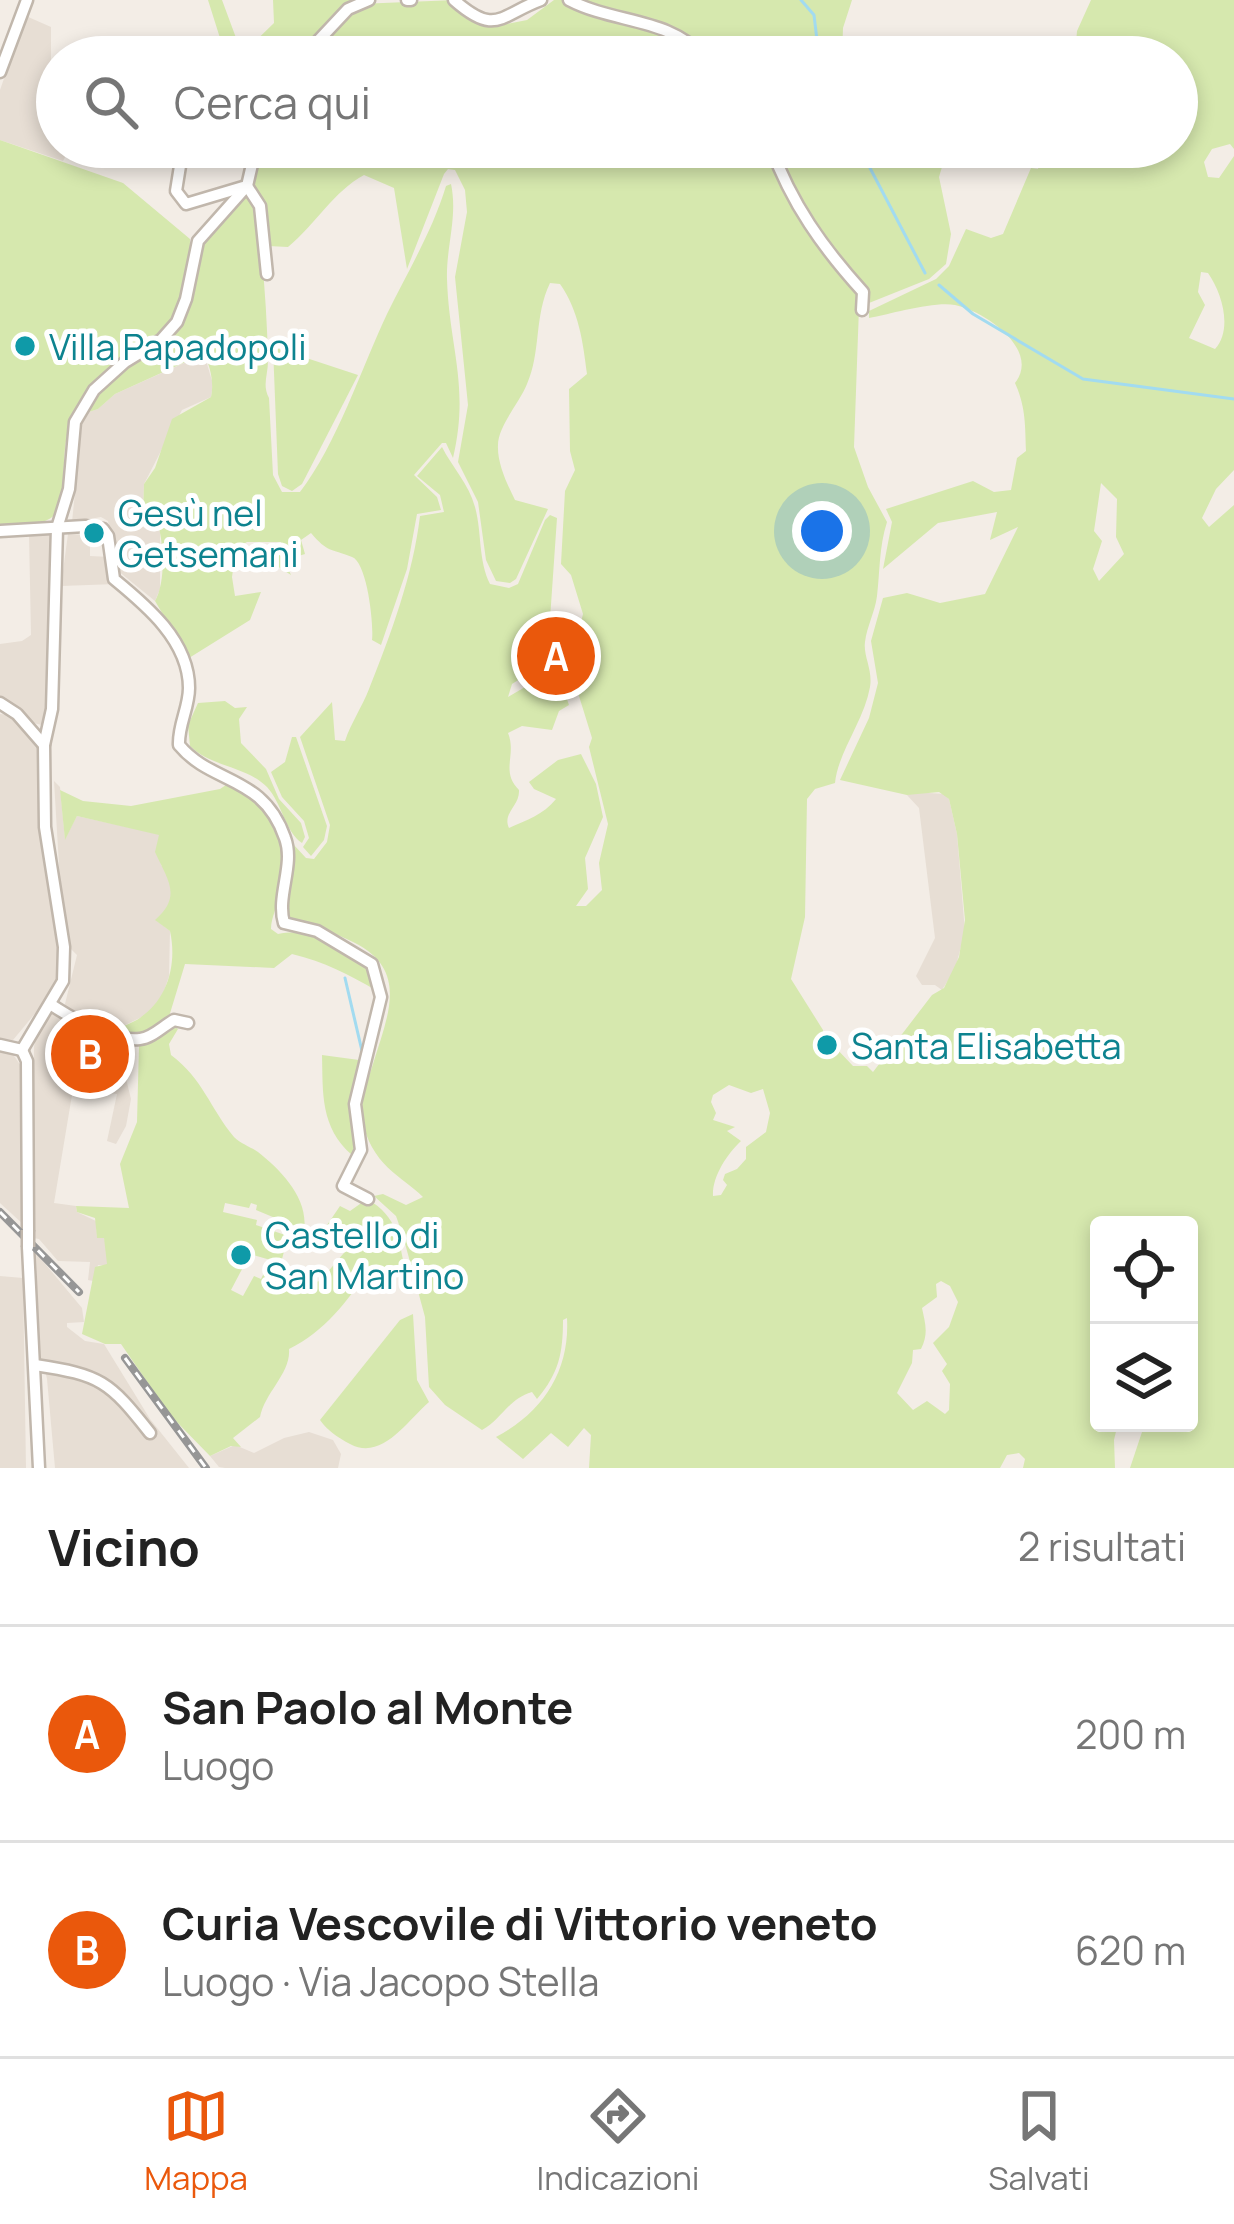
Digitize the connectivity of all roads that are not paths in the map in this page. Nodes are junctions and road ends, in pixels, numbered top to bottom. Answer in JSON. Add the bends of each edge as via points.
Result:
{"nodes":[{"id":1,"x":27,"y":0,"type":"edge"},
{"id":2,"x":369,"y":0,"type":"edge"},
{"id":3,"x":454,"y":0,"type":"edge"},
{"id":4,"x":541,"y":0,"type":"edge"},
{"id":5,"x":569,"y":0,"type":"edge"},
{"id":6,"x":323,"y":36,"type":"edge"},
{"id":7,"x":681,"y":36,"type":"edge"},
{"id":8,"x":0,"y":72,"type":"edge"},
{"id":9,"x":180,"y":168,"type":"edge"},
{"id":10,"x":251,"y":168,"type":"edge"},
{"id":11,"x":779,"y":168,"type":"edge"},
{"id":12,"x":247,"y":186,"type":"junction"},
{"id":13,"x":267,"y":274,"type":"dead end"},
{"id":14,"x":862,"y":310,"type":"dead end"},
{"id":15,"x":58,"y":528,"type":"junction"},
{"id":16,"x":0,"y":531,"type":"edge"},
{"id":17,"x":0,"y":703,"type":"edge"},
{"id":18,"x":44,"y":745,"type":"junction"},
{"id":19,"x":50,"y":1004,"type":"junction"},
{"id":20,"x":188,"y":1023,"type":"dead end"},
{"id":21,"x":0,"y":1045,"type":"edge"},
{"id":22,"x":22,"y":1050,"type":"junction"},
{"id":23,"x":368,"y":1199,"type":"dead end"},
{"id":24,"x":35,"y":1365,"type":"junction"},
{"id":25,"x":150,"y":1433,"type":"dead end"},
{"id":26,"x":38,"y":1468,"type":"edge"}],
"edges":[{"from":1,"to":8,"type":"street"},
{"from":2,"to":6,"type":"street"},
{"from":3,"to":4,"type":"street","via":[[489,22]]},
{"from":5,"to":7,"type":"street"},
{"from":9,"to":12,"type":"street","via":[[176,191],[186,204]]},
{"from":10,"to":12,"type":"street"},
{"from":11,"to":14,"type":"street","via":[[808,224],[862,292]]},
{"from":12,"to":13,"type":"street","via":[[260,206]]},
{"from":12,"to":15,"type":"street","via":[[198,241],[177,322],[84,404]]},
{"from":15,"to":16,"type":"street"},
{"from":15,"to":18,"type":"street"},
{"from":15,"to":23,"type":"street","via":[[103,529],[114,579],[149,606],[176,644],[190,692],[179,745],[253,791],[277,824],[286,840],[284,923],[328,936],[377,974],[381,997],[355,1104],[361,1150],[343,1186]]},
{"from":17,"to":18,"type":"street"},
{"from":18,"to":19,"type":"street","via":[[45,827],[64,947],[63,981]]},
{"from":19,"to":20,"type":"street","via":[[137,1040],[174,1020]]},
{"from":19,"to":22,"type":"street"},
{"from":21,"to":22,"type":"street"},
{"from":22,"to":24,"type":"street","bridge":true},
{"from":24,"to":25,"type":"street","via":[[101,1380]]},
{"from":24,"to":26,"type":"street"}]}
